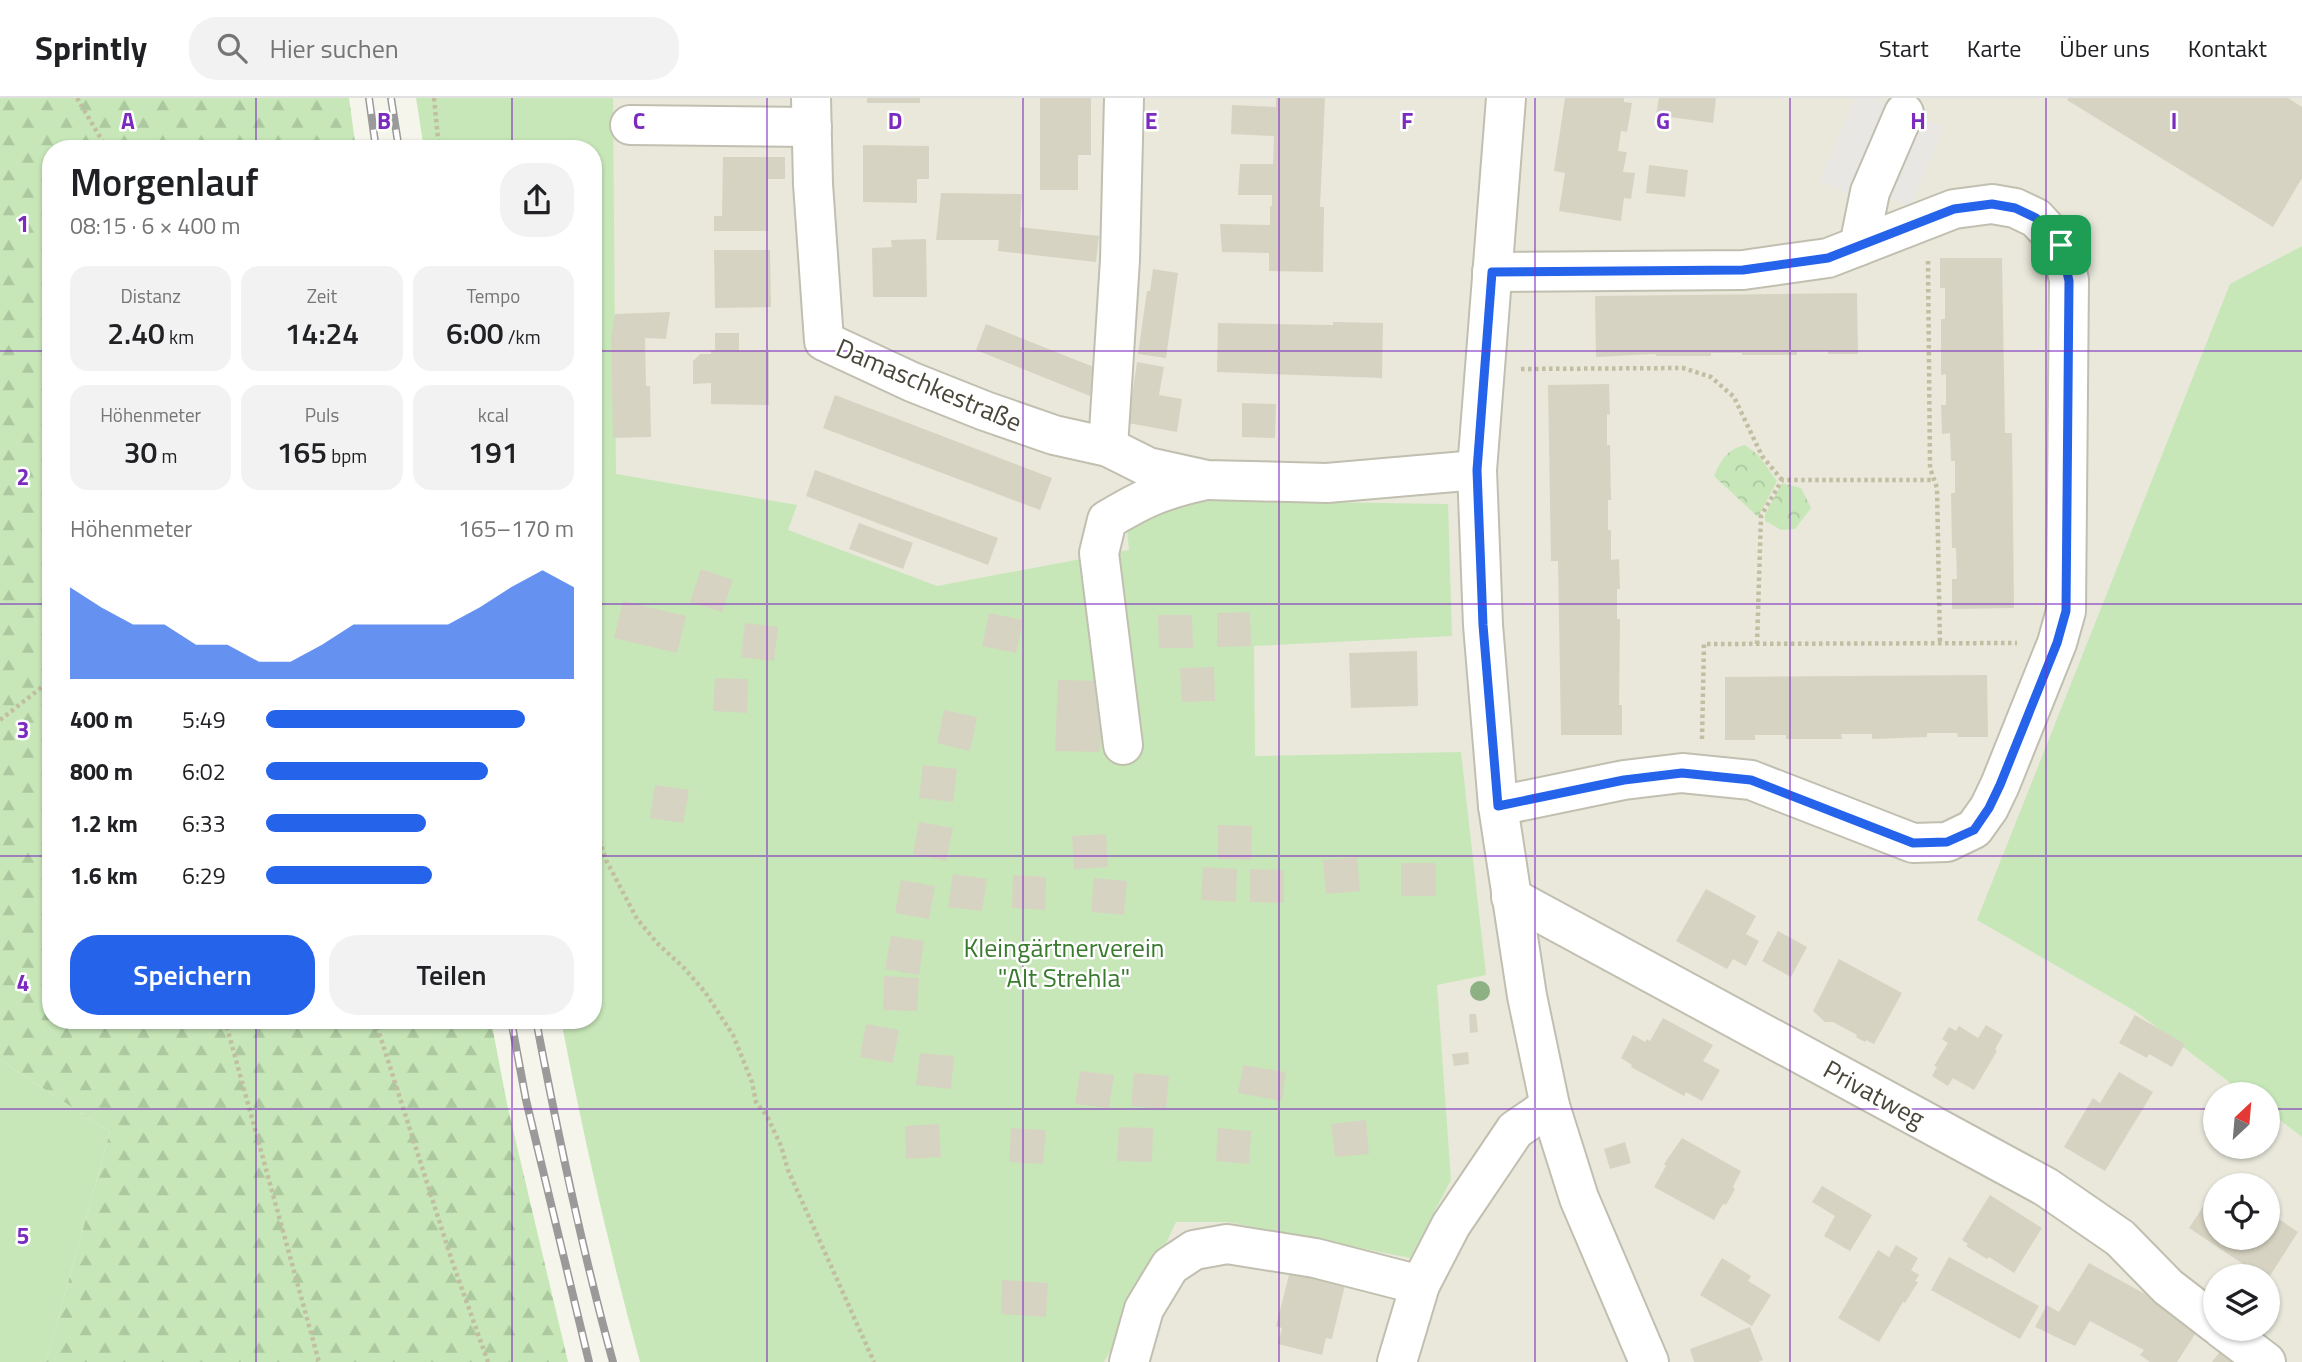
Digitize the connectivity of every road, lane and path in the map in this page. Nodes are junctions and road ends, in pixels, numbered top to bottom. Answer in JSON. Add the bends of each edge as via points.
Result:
{"nodes":[{"id":1,"x":77,"y":98,"type":"edge"},
{"id":2,"x":434,"y":98,"type":"edge"},
{"id":3,"x":1124,"y":98,"type":"edge"},
{"id":4,"x":1506,"y":98,"type":"edge"},
{"id":5,"x":812,"y":112,"type":"edge"},
{"id":6,"x":1904,"y":113,"type":"dead end"},
{"id":7,"x":630,"y":125,"type":"dead end"},
{"id":8,"x":102,"y":140,"type":"edge"},
{"id":9,"x":438,"y":140,"type":"edge"},
{"id":10,"x":1927,"y":219,"type":"junction"},
{"id":11,"x":1859,"y":246,"type":"junction"},
{"id":12,"x":1504,"y":272,"type":"junction"},
{"id":13,"x":1484,"y":369,"type":"junction"},
{"id":14,"x":1108,"y":447,"type":"junction"},
{"id":15,"x":1477,"y":470,"type":"junction"},
{"id":16,"x":1207,"y":480,"type":"junction"},
{"id":17,"x":1782,"y":480,"type":"junction"},
{"id":18,"x":1934,"y":480,"type":"junction"},
{"id":19,"x":2057,"y":643,"type":"junction"},
{"id":20,"x":1940,"y":644,"type":"junction"},
{"id":21,"x":1757,"y":645,"type":"junction"},
{"id":22,"x":42,"y":687,"type":"edge"},
{"id":23,"x":0,"y":720,"type":"edge"},
{"id":24,"x":1123,"y":745,"type":"dead end"},
{"id":25,"x":1701,"y":775,"type":"junction"},
{"id":26,"x":1498,"y":806,"type":"junction"},
{"id":27,"x":602,"y":848,"type":"edge"},
{"id":28,"x":1511,"y":897,"type":"junction"},
{"id":29,"x":227,"y":1029,"type":"edge"},
{"id":30,"x":378,"y":1029,"type":"edge"},
{"id":31,"x":1550,"y":1106,"type":"junction"},
{"id":32,"x":1420,"y":1284,"type":"junction"},
{"id":33,"x":2203,"y":1314,"type":"edge"},
{"id":34,"x":2238,"y":1341,"type":"edge"},
{"id":35,"x":319,"y":1362,"type":"edge"},
{"id":36,"x":488,"y":1362,"type":"edge"},
{"id":37,"x":874,"y":1362,"type":"edge"},
{"id":38,"x":1129,"y":1362,"type":"edge"},
{"id":39,"x":1397,"y":1362,"type":"edge"},
{"id":40,"x":1649,"y":1362,"type":"edge"},
{"id":41,"x":2266,"y":1362,"type":"edge"}],
"edges":[{"from":1,"to":8,"type":"path"},
{"from":2,"to":9,"type":"path"},
{"from":3,"to":14,"type":"street"},
{"from":4,"to":12,"type":"street"},
{"from":5,"to":7,"type":"street"},
{"from":5,"to":14,"type":"street","name":"Damaschkestraße","via":[[824,341],[985,411],[1054,435]]},
{"from":6,"to":11,"type":"street","via":[[1870,192]]},
{"from":10,"to":11,"type":"street"},
{"from":10,"to":18,"type":"path","via":[[1930,468]]},
{"from":10,"to":19,"type":"street","via":[[1954,209],[1992,204],[2015,208],[2036,218],[2061,245],[2069,281],[2066,611]]},
{"from":11,"to":12,"type":"street","via":[[1828,258],[1743,270]]},
{"from":12,"to":13,"type":"street"},
{"from":13,"to":15,"type":"street"},
{"from":13,"to":17,"type":"path","via":[[1683,369],[1711,377],[1734,397],[1762,456]]},
{"from":14,"to":16,"type":"street","name":"Damaschkestraße","via":[[1148,467]]},
{"from":15,"to":16,"type":"street","name":"Damaschkestraße","via":[[1327,482]]},
{"from":15,"to":26,"type":"street","via":[[1483,625]]},
{"from":16,"to":24,"type":"street","via":[[1166,489],[1107,520],[1099,553]]},
{"from":17,"to":18,"type":"path"},
{"from":17,"to":21,"type":"path","via":[[1761,516]]},
{"from":18,"to":20,"type":"path"},
{"from":19,"to":20,"type":"path"},
{"from":19,"to":25,"type":"street","via":[[1989,808],[1974,830],[1947,842],[1913,843],[1751,780]]},
{"from":20,"to":21,"type":"path"},
{"from":21,"to":25,"type":"path","via":[[1704,644]]},
{"from":22,"to":23,"type":"path"},
{"from":25,"to":26,"type":"street","via":[[1624,780]]},
{"from":26,"to":28,"type":"street"},
{"from":27,"to":37,"type":"path","via":[[637,919],[705,992],[733,1035],[756,1102],[781,1146]]},
{"from":28,"to":31,"type":"street"},
{"from":28,"to":33,"type":"street","name":"Privatweg","via":[[2046,1187],[2120,1238],[2168,1287]]},
{"from":29,"to":35,"type":"path"},
{"from":30,"to":36,"type":"path"},
{"from":31,"to":32,"type":"street","via":[[1515,1130],[1451,1225]]},
{"from":31,"to":40,"type":"street","via":[[1579,1198]]},
{"from":32,"to":38,"type":"street","via":[[1315,1258],[1227,1244],[1194,1250],[1170,1266],[1144,1309]]},
{"from":32,"to":39,"type":"street"},
{"from":34,"to":41,"type":"street"}]}
